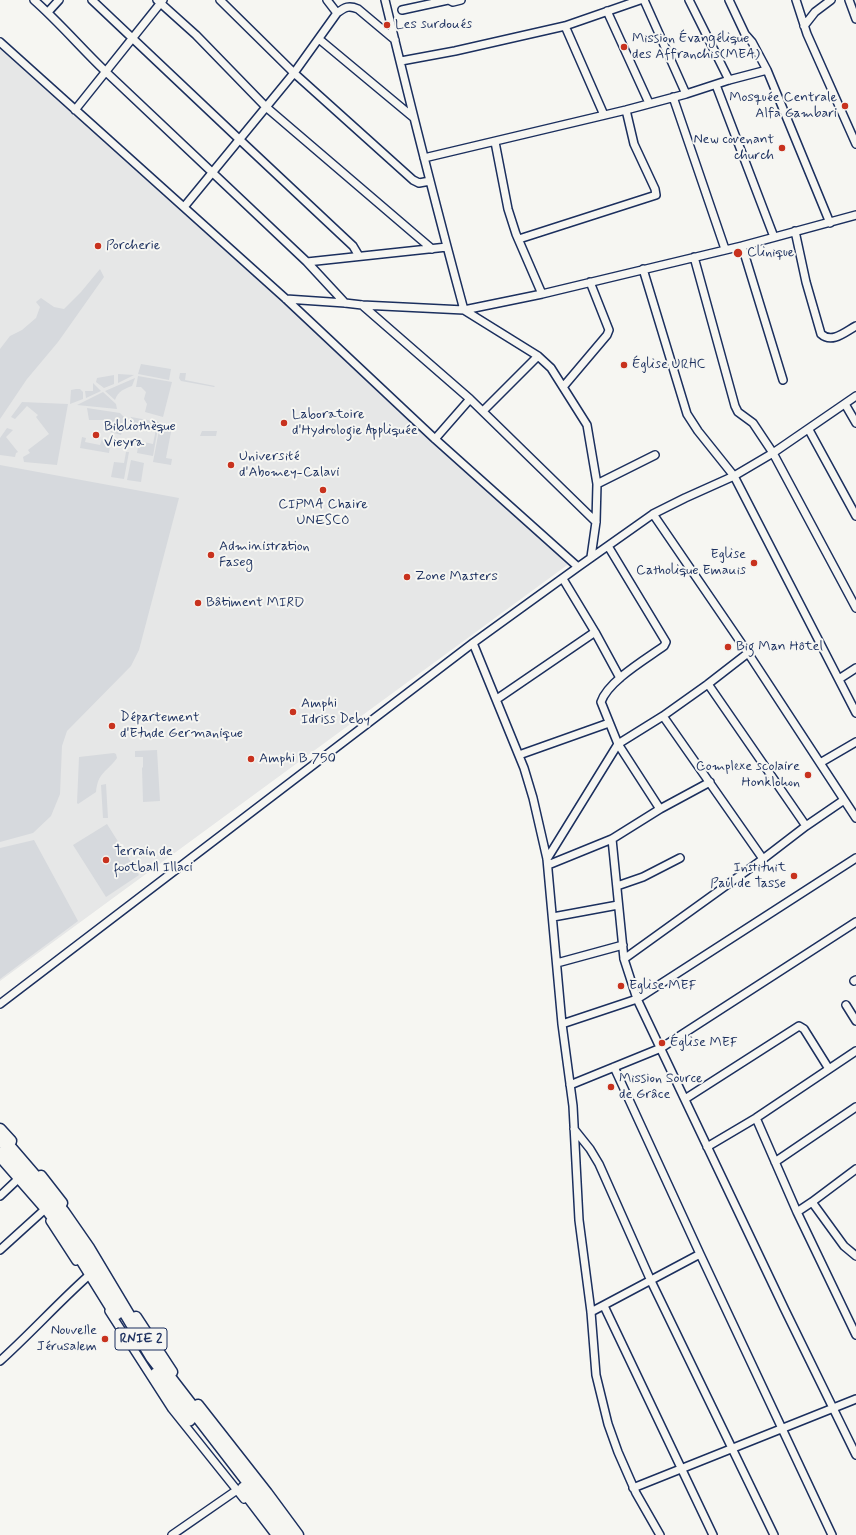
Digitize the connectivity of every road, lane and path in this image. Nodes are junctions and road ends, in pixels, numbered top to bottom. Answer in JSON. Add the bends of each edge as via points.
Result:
{"nodes":[{"id":1,"x":34,"y":0,"type":"edge"},
{"id":2,"x":59,"y":0,"type":"edge"},
{"id":3,"x":92,"y":0,"type":"edge"},
{"id":4,"x":220,"y":0,"type":"edge"},
{"id":5,"x":327,"y":0,"type":"edge"},
{"id":6,"x":385,"y":0,"type":"edge"},
{"id":7,"x":448,"y":0,"type":"edge"},
{"id":8,"x":461,"y":0,"type":"edge"},
{"id":9,"x":640,"y":0,"type":"edge"},
{"id":10,"x":644,"y":0,"type":"edge"},
{"id":11,"x":689,"y":0,"type":"edge"},
{"id":12,"x":730,"y":0,"type":"edge"},
{"id":13,"x":796,"y":0,"type":"edge"},
{"id":14,"x":830,"y":0,"type":"edge"},
{"id":15,"x":849,"y":0,"type":"edge"},
{"id":16,"x":160,"y":1,"type":"edge"},
{"id":17,"x":402,"y":10,"type":"dead end"},
{"id":18,"x":607,"y":11,"type":"junction"},
{"id":19,"x":48,"y":12,"type":"junction"},
{"id":20,"x":337,"y":13,"type":"junction"},
{"id":21,"x":856,"y":19,"type":"edge"},
{"id":22,"x":565,"y":26,"type":"junction"},
{"id":23,"x":804,"y":26,"type":"junction"},
{"id":24,"x":132,"y":38,"type":"junction"},
{"id":25,"x":319,"y":39,"type":"junction"},
{"id":26,"x":395,"y":40,"type":"junction"},
{"id":27,"x":0,"y":42,"type":"edge"},
{"id":28,"x":401,"y":61,"type":"junction"},
{"id":29,"x":767,"y":70,"type":"junction"},
{"id":30,"x":105,"y":71,"type":"junction"},
{"id":31,"x":294,"y":73,"type":"junction"},
{"id":32,"x":729,"y":80,"type":"junction"},
{"id":33,"x":716,"y":85,"type":"junction"},
{"id":34,"x":686,"y":94,"type":"junction"},
{"id":35,"x":673,"y":98,"type":"junction"},
{"id":36,"x":649,"y":103,"type":"junction"},
{"id":37,"x":266,"y":107,"type":"junction"},
{"id":38,"x":75,"y":110,"type":"junction"},
{"id":39,"x":626,"y":110,"type":"junction"},
{"id":40,"x":604,"y":115,"type":"junction"},
{"id":41,"x":414,"y":118,"type":"junction"},
{"id":42,"x":240,"y":140,"type":"junction"},
{"id":43,"x":495,"y":142,"type":"junction"},
{"id":44,"x":856,"y":144,"type":"edge"},
{"id":45,"x":424,"y":158,"type":"junction"},
{"id":46,"x":212,"y":174,"type":"junction"},
{"id":47,"x":430,"y":181,"type":"junction"},
{"id":48,"x":184,"y":207,"type":"junction"},
{"id":49,"x":856,"y":215,"type":"edge"},
{"id":50,"x":830,"y":223,"type":"junction"},
{"id":51,"x":795,"y":231,"type":"junction"},
{"id":52,"x":774,"y":237,"type":"junction"},
{"id":53,"x":519,"y":239,"type":"junction"},
{"id":54,"x":742,"y":246,"type":"junction"},
{"id":55,"x":447,"y":247,"type":"junction"},
{"id":56,"x":432,"y":249,"type":"junction"},
{"id":57,"x":725,"y":249,"type":"junction"},
{"id":58,"x":359,"y":256,"type":"junction"},
{"id":59,"x":694,"y":257,"type":"junction"},
{"id":60,"x":307,"y":262,"type":"junction"},
{"id":61,"x":643,"y":269,"type":"junction"},
{"id":62,"x":590,"y":282,"type":"junction"},
{"id":63,"x":542,"y":294,"type":"junction"},
{"id":64,"x":286,"y":299,"type":"junction"},
{"id":65,"x":345,"y":303,"type":"junction"},
{"id":66,"x":362,"y":305,"type":"junction"},
{"id":67,"x":464,"y":310,"type":"junction"},
{"id":68,"x":856,"y":326,"type":"edge"},
{"id":69,"x":538,"y":356,"type":"junction"},
{"id":70,"x":783,"y":380,"type":"dead end"},
{"id":71,"x":563,"y":387,"type":"junction"},
{"id":72,"x":856,"y":396,"type":"edge"},
{"id":73,"x":470,"y":399,"type":"junction"},
{"id":74,"x":845,"y":404,"type":"junction"},
{"id":75,"x":483,"y":411,"type":"junction"},
{"id":76,"x":856,"y":423,"type":"edge"},
{"id":77,"x":810,"y":430,"type":"junction"},
{"id":78,"x":435,"y":439,"type":"junction"},
{"id":79,"x":773,"y":453,"type":"junction"},
{"id":80,"x":655,"y":455,"type":"dead end"},
{"id":81,"x":734,"y":476,"type":"junction"},
{"id":82,"x":597,"y":484,"type":"junction"},
{"id":83,"x":653,"y":514,"type":"junction"},
{"id":84,"x":856,"y":516,"type":"edge"},
{"id":85,"x":596,"y":522,"type":"junction"},
{"id":86,"x":608,"y":546,"type":"junction"},
{"id":87,"x":591,"y":557,"type":"junction"},
{"id":88,"x":578,"y":566,"type":"junction"},
{"id":89,"x":563,"y":579,"type":"junction"},
{"id":90,"x":855,"y":604,"type":"edge"},
{"id":91,"x":595,"y":632,"type":"junction"},
{"id":92,"x":473,"y":642,"type":"junction"},
{"id":93,"x":748,"y":653,"type":"junction"},
{"id":94,"x":856,"y":668,"type":"edge"},
{"id":95,"x":620,"y":678,"type":"junction"},
{"id":96,"x":839,"y":679,"type":"junction"},
{"id":97,"x":708,"y":684,"type":"junction"},
{"id":98,"x":497,"y":699,"type":"junction"},
{"id":99,"x":856,"y":713,"type":"edge"},
{"id":100,"x":664,"y":716,"type":"junction"},
{"id":101,"x":608,"y":724,"type":"junction"},
{"id":102,"x":856,"y":742,"type":"edge"},
{"id":103,"x":618,"y":744,"type":"junction"},
{"id":104,"x":519,"y":755,"type":"junction"},
{"id":105,"x":820,"y":763,"type":"junction"},
{"id":106,"x":710,"y":782,"type":"junction"},
{"id":107,"x":844,"y":800,"type":"junction"},
{"id":108,"x":660,"y":809,"type":"junction"},
{"id":109,"x":856,"y":818,"type":"edge"},
{"id":110,"x":806,"y":826,"type":"junction"},
{"id":111,"x":612,"y":839,"type":"junction"},
{"id":112,"x":680,"y":858,"type":"dead end"},
{"id":113,"x":856,"y":858,"type":"edge"},
{"id":114,"x":763,"y":859,"type":"junction"},
{"id":115,"x":548,"y":862,"type":"junction"},
{"id":116,"x":617,"y":886,"type":"junction"},
{"id":117,"x":618,"y":905,"type":"junction"},
{"id":118,"x":553,"y":917,"type":"junction"},
{"id":119,"x":856,"y":922,"type":"edge"},
{"id":120,"x":623,"y":945,"type":"junction"},
{"id":121,"x":624,"y":959,"type":"junction"},
{"id":122,"x":557,"y":963,"type":"junction"},
{"id":123,"x":637,"y":998,"type":"junction"},
{"id":124,"x":0,"y":1004,"type":"edge"},
{"id":125,"x":846,"y":1005,"type":"dead end"},
{"id":126,"x":856,"y":1021,"type":"edge"},
{"id":127,"x":562,"y":1024,"type":"junction"},
{"id":128,"x":661,"y":1048,"type":"junction"},
{"id":129,"x":856,"y":1051,"type":"edge"},
{"id":130,"x":614,"y":1067,"type":"junction"},
{"id":131,"x":829,"y":1069,"type":"junction"},
{"id":132,"x":570,"y":1085,"type":"junction"},
{"id":133,"x":685,"y":1099,"type":"junction"},
{"id":134,"x":856,"y":1107,"type":"edge"},
{"id":135,"x":756,"y":1118,"type":"junction"},
{"id":136,"x":0,"y":1129,"type":"edge"},
{"id":137,"x":574,"y":1129,"type":"junction"},
{"id":138,"x":0,"y":1137,"type":"edge"},
{"id":139,"x":707,"y":1146,"type":"junction"},
{"id":140,"x":0,"y":1154,"type":"edge"},
{"id":141,"x":0,"y":1161,"type":"edge"},
{"id":142,"x":775,"y":1162,"type":"junction"},
{"id":143,"x":856,"y":1170,"type":"edge"},
{"id":144,"x":17,"y":1180,"type":"junction"},
{"id":145,"x":0,"y":1196,"type":"edge"},
{"id":146,"x":812,"y":1202,"type":"junction"},
{"id":147,"x":43,"y":1211,"type":"junction"},
{"id":148,"x":797,"y":1212,"type":"junction"},
{"id":149,"x":0,"y":1250,"type":"edge"},
{"id":150,"x":700,"y":1254,"type":"junction"},
{"id":151,"x":856,"y":1256,"type":"edge"},
{"id":152,"x":86,"y":1276,"type":"junction"},
{"id":153,"x":651,"y":1281,"type":"junction"},
{"id":154,"x":604,"y":1306,"type":"junction"},
{"id":155,"x":591,"y":1312,"type":"junction"},
{"id":156,"x":856,"y":1335,"type":"edge"},
{"id":157,"x":0,"y":1361,"type":"edge"},
{"id":158,"x":856,"y":1399,"type":"edge"},
{"id":159,"x":833,"y":1408,"type":"junction"},
{"id":160,"x":783,"y":1429,"type":"junction"},
{"id":161,"x":732,"y":1448,"type":"junction"},
{"id":162,"x":856,"y":1455,"type":"edge"},
{"id":163,"x":681,"y":1469,"type":"junction"},
{"id":164,"x":633,"y":1488,"type":"junction"},
{"id":165,"x":237,"y":1490,"type":"junction"},
{"id":166,"x":172,"y":1535,"type":"edge"},
{"id":167,"x":271,"y":1535,"type":"edge"},
{"id":168,"x":280,"y":1535,"type":"edge"},
{"id":169,"x":290,"y":1535,"type":"edge"},
{"id":170,"x":298,"y":1535,"type":"edge"},
{"id":171,"x":660,"y":1535,"type":"edge"},
{"id":172,"x":714,"y":1535,"type":"edge"},
{"id":173,"x":774,"y":1535,"type":"edge"},
{"id":174,"x":832,"y":1535,"type":"edge"}],
"edges":[{"from":1,"to":19,"type":"street"},
{"from":2,"to":19,"type":"street"},
{"from":3,"to":24,"type":"street"},
{"from":4,"to":31,"type":"street"},
{"from":5,"to":20,"type":"street"},
{"from":6,"to":26,"type":"street"},
{"from":7,"to":8,"type":"street"},
{"from":7,"to":17,"type":"street"},
{"from":9,"to":18,"type":"street"},
{"from":10,"to":34,"type":"street"},
{"from":11,"to":32,"type":"street"},
{"from":12,"to":29,"type":"street","via":[[745,34]]},
{"from":13,"to":23,"type":"street"},
{"from":14,"to":23,"type":"street","via":[[815,12]]},
{"from":15,"to":21,"type":"street"},
{"from":16,"to":24,"type":"street"},
{"from":16,"to":37,"type":"street"},
{"from":18,"to":22,"type":"street"},
{"from":18,"to":36,"type":"street"},
{"from":19,"to":30,"type":"street"},
{"from":20,"to":25,"type":"street"},
{"from":20,"to":26,"type":"street","via":[[345,7],[352,6]]},
{"from":22,"to":28,"type":"street"},
{"from":22,"to":40,"type":"street"},
{"from":23,"to":44,"type":"street"},
{"from":24,"to":30,"type":"street"},
{"from":24,"to":42,"type":"street"},
{"from":25,"to":31,"type":"street"},
{"from":25,"to":41,"type":"street"},
{"from":26,"to":28,"type":"street"},
{"from":27,"to":38,"type":"street"},
{"from":28,"to":41,"type":"street"},
{"from":29,"to":32,"type":"street"},
{"from":29,"to":50,"type":"street"},
{"from":30,"to":38,"type":"street"},
{"from":30,"to":46,"type":"street"},
{"from":31,"to":37,"type":"street"},
{"from":31,"to":47,"type":"street","via":[[413,180],[418,183]]},
{"from":32,"to":33,"type":"street"},
{"from":33,"to":34,"type":"street"},
{"from":33,"to":52,"type":"street"},
{"from":34,"to":35,"type":"street"},
{"from":35,"to":36,"type":"street"},
{"from":35,"to":57,"type":"street"},
{"from":36,"to":39,"type":"street"},
{"from":37,"to":42,"type":"street"},
{"from":37,"to":56,"type":"street"},
{"from":38,"to":48,"type":"street"},
{"from":39,"to":40,"type":"street"},
{"from":39,"to":53,"type":"street","via":[[634,144],[656,195]]},
{"from":40,"to":43,"type":"street"},
{"from":41,"to":45,"type":"street"},
{"from":42,"to":46,"type":"street"},
{"from":42,"to":58,"type":"street","via":[[353,246]]},
{"from":43,"to":45,"type":"street"},
{"from":43,"to":53,"type":"street","via":[[508,209]]},
{"from":45,"to":47,"type":"street"},
{"from":46,"to":48,"type":"street"},
{"from":46,"to":60,"type":"street"},
{"from":47,"to":55,"type":"street"},
{"from":48,"to":64,"type":"street"},
{"from":49,"to":50,"type":"street"},
{"from":50,"to":51,"type":"street"},
{"from":51,"to":52,"type":"street"},
{"from":51,"to":68,"type":"street","via":[[821,334],[833,339]]},
{"from":52,"to":54,"type":"street"},
{"from":53,"to":63,"type":"street"},
{"from":54,"to":57,"type":"street"},
{"from":54,"to":70,"type":"street"},
{"from":55,"to":56,"type":"street"},
{"from":55,"to":67,"type":"street"},
{"from":56,"to":58,"type":"street"},
{"from":57,"to":59,"type":"street"},
{"from":58,"to":60,"type":"street"},
{"from":59,"to":61,"type":"street"},
{"from":59,"to":79,"type":"street","via":[[735,406],[738,412],[752,423]]},
{"from":60,"to":65,"type":"street"},
{"from":61,"to":62,"type":"street"},
{"from":61,"to":81,"type":"street","via":[[687,414]]},
{"from":62,"to":63,"type":"street"},
{"from":62,"to":71,"type":"street","via":[[609,330]]},
{"from":63,"to":67,"type":"street"},
{"from":64,"to":65,"type":"street"},
{"from":64,"to":78,"type":"street"},
{"from":65,"to":66,"type":"street"},
{"from":66,"to":67,"type":"street"},
{"from":66,"to":73,"type":"street"},
{"from":67,"to":69,"type":"street"},
{"from":69,"to":71,"type":"street","via":[[551,368]]},
{"from":69,"to":75,"type":"street"},
{"from":71,"to":82,"type":"street","via":[[587,425]]},
{"from":72,"to":74,"type":"street"},
{"from":73,"to":75,"type":"street"},
{"from":73,"to":78,"type":"street"},
{"from":74,"to":76,"type":"street"},
{"from":74,"to":77,"type":"street"},
{"from":75,"to":85,"type":"street"},
{"from":77,"to":79,"type":"street"},
{"from":77,"to":84,"type":"street"},
{"from":78,"to":88,"type":"street"},
{"from":79,"to":81,"type":"street"},
{"from":79,"to":90,"type":"street"},
{"from":80,"to":82,"type":"street"},
{"from":81,"to":83,"type":"street"},
{"from":81,"to":96,"type":"street"},
{"from":82,"to":85,"type":"street"},
{"from":83,"to":86,"type":"street"},
{"from":83,"to":93,"type":"street"},
{"from":85,"to":87,"type":"street"},
{"from":86,"to":87,"type":"street"},
{"from":86,"to":95,"type":"street","via":[[666,642]]},
{"from":87,"to":88,"type":"street"},
{"from":88,"to":89,"type":"street"},
{"from":89,"to":91,"type":"street"},
{"from":89,"to":92,"type":"street"},
{"from":91,"to":95,"type":"street"},
{"from":91,"to":98,"type":"street"},
{"from":92,"to":98,"type":"street"},
{"from":92,"to":124,"type":"street"},
{"from":93,"to":97,"type":"street"},
{"from":93,"to":105,"type":"street"},
{"from":94,"to":96,"type":"street"},
{"from":95,"to":101,"type":"street","via":[[604,694],[601,702]]},
{"from":96,"to":99,"type":"street"},
{"from":97,"to":100,"type":"street"},
{"from":97,"to":110,"type":"street"},
{"from":98,"to":104,"type":"street"},
{"from":100,"to":103,"type":"street"},
{"from":100,"to":106,"type":"street"},
{"from":101,"to":103,"type":"street"},
{"from":101,"to":104,"type":"street"},
{"from":102,"to":105,"type":"street"},
{"from":103,"to":108,"type":"street"},
{"from":103,"to":115,"type":"street"},
{"from":104,"to":115,"type":"street","via":[[533,798]]},
{"from":105,"to":107,"type":"street"},
{"from":106,"to":108,"type":"street"},
{"from":106,"to":114,"type":"street"},
{"from":107,"to":109,"type":"street"},
{"from":107,"to":110,"type":"street"},
{"from":108,"to":111,"type":"street"},
{"from":110,"to":114,"type":"street"},
{"from":111,"to":115,"type":"street"},
{"from":111,"to":116,"type":"street"},
{"from":112,"to":116,"type":"street","via":[[643,877]]},
{"from":113,"to":123,"type":"street"},
{"from":114,"to":121,"type":"street"},
{"from":115,"to":118,"type":"street"},
{"from":116,"to":117,"type":"street"},
{"from":117,"to":118,"type":"street"},
{"from":117,"to":120,"type":"street"},
{"from":118,"to":122,"type":"street"},
{"from":119,"to":128,"type":"street"},
{"from":120,"to":121,"type":"street"},
{"from":120,"to":122,"type":"street"},
{"from":121,"to":123,"type":"street"},
{"from":122,"to":127,"type":"street"},
{"from":123,"to":127,"type":"street"},
{"from":123,"to":128,"type":"street"},
{"from":125,"to":126,"type":"street"},
{"from":127,"to":132,"type":"street"},
{"from":128,"to":130,"type":"street"},
{"from":128,"to":133,"type":"street"},
{"from":129,"to":131,"type":"street"},
{"from":130,"to":132,"type":"street"},
{"from":130,"to":150,"type":"street"},
{"from":131,"to":133,"type":"street","via":[[804,1029],[799,1026]]},
{"from":131,"to":135,"type":"street"},
{"from":132,"to":137,"type":"street"},
{"from":133,"to":139,"type":"street"},
{"from":134,"to":142,"type":"street"},
{"from":135,"to":139,"type":"street"},
{"from":135,"to":142,"type":"street"},
{"from":136,"to":170,"type":"street","via":[[53,1189],[91,1242],[166,1364]]},
{"from":137,"to":153,"type":"street","via":[[599,1164]]},
{"from":137,"to":155,"type":"street","via":[[579,1220]]},
{"from":138,"to":169,"type":"highway","name":"RNIE 2","number":"RNIE 2","via":[[63,1213],[88,1249],[152,1356]]},
{"from":139,"to":159,"type":"street"},
{"from":140,"to":168,"type":"highway","name":"RNIE 2","number":"RNIE 2","via":[[65,1231],[172,1397]]},
{"from":141,"to":144,"type":"street"},
{"from":142,"to":148,"type":"street"},
{"from":143,"to":146,"type":"street"},
{"from":144,"to":145,"type":"street"},
{"from":144,"to":147,"type":"street"},
{"from":146,"to":148,"type":"street"},
{"from":146,"to":151,"type":"street","via":[[844,1246]]},
{"from":147,"to":149,"type":"street"},
{"from":147,"to":152,"type":"street"},
{"from":148,"to":156,"type":"street"},
{"from":150,"to":153,"type":"street"},
{"from":150,"to":160,"type":"street"},
{"from":152,"to":157,"type":"street"},
{"from":152,"to":165,"type":"street","via":[[172,1409]]},
{"from":153,"to":154,"type":"street"},
{"from":153,"to":161,"type":"street"},
{"from":154,"to":155,"type":"street"},
{"from":154,"to":163,"type":"street"},
{"from":155,"to":164,"type":"street","via":[[596,1376],[608,1424]]},
{"from":158,"to":159,"type":"street"},
{"from":159,"to":160,"type":"street"},
{"from":159,"to":162,"type":"street"},
{"from":160,"to":161,"type":"street"},
{"from":160,"to":174,"type":"street"},
{"from":161,"to":163,"type":"street"},
{"from":161,"to":173,"type":"street"},
{"from":163,"to":164,"type":"street"},
{"from":163,"to":172,"type":"street"},
{"from":164,"to":171,"type":"street"},
{"from":165,"to":166,"type":"street"},
{"from":165,"to":167,"type":"street"}]}
